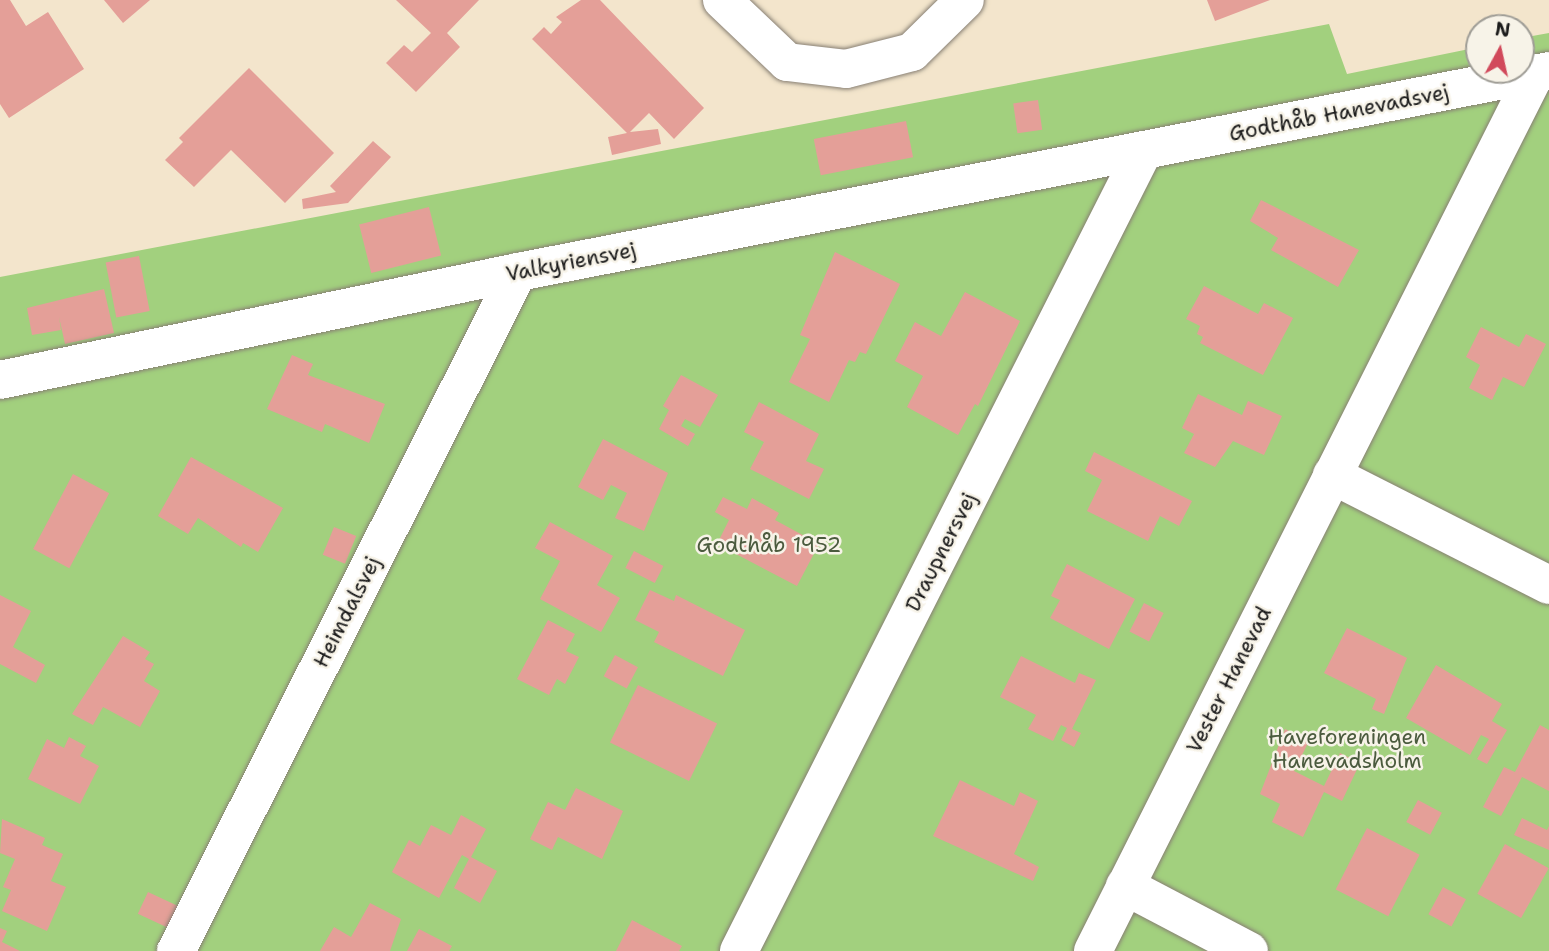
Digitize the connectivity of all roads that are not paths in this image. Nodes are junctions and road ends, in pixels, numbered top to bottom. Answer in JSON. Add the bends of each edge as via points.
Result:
{"nodes":[{"id":1,"x":722,"y":0,"type":"edge"},
{"id":2,"x":965,"y":0,"type":"edge"},
{"id":3,"x":1542,"y":73,"type":"edge"},
{"id":4,"x":1143,"y":152,"type":"junction"},
{"id":5,"x":518,"y":272,"type":"junction"},
{"id":6,"x":0,"y":380,"type":"edge"},
{"id":7,"x":1332,"y":475,"type":"junction"},
{"id":8,"x":1549,"y":584,"type":"edge"},
{"id":9,"x":1125,"y":886,"type":"junction"},
{"id":10,"x":176,"y":951,"type":"edge"},
{"id":11,"x":739,"y":951,"type":"edge"},
{"id":12,"x":1093,"y":951,"type":"edge"},
{"id":13,"x":1249,"y":951,"type":"edge"}],
"edges":[{"from":1,"to":2,"type":"street","via":[[787,62],[846,69],[912,52]]},
{"from":3,"to":4,"type":"street","name":"Godthåb Hanevadsvej"},
{"from":3,"to":7,"type":"street","name":"Vester Hanevad"},
{"from":4,"to":5,"type":"street","name":"Valkyriensvej"},
{"from":4,"to":11,"type":"street","name":"Draupnersvej"},
{"from":5,"to":6,"type":"street","name":"Valkyriensvej"},
{"from":5,"to":10,"type":"street","name":"Heimdalsvej"},
{"from":7,"to":8,"type":"street"},
{"from":7,"to":9,"type":"street","name":"Vester Hanevad"},
{"from":9,"to":12,"type":"street","name":"Vester Hanevad"},
{"from":9,"to":13,"type":"street"}]}
